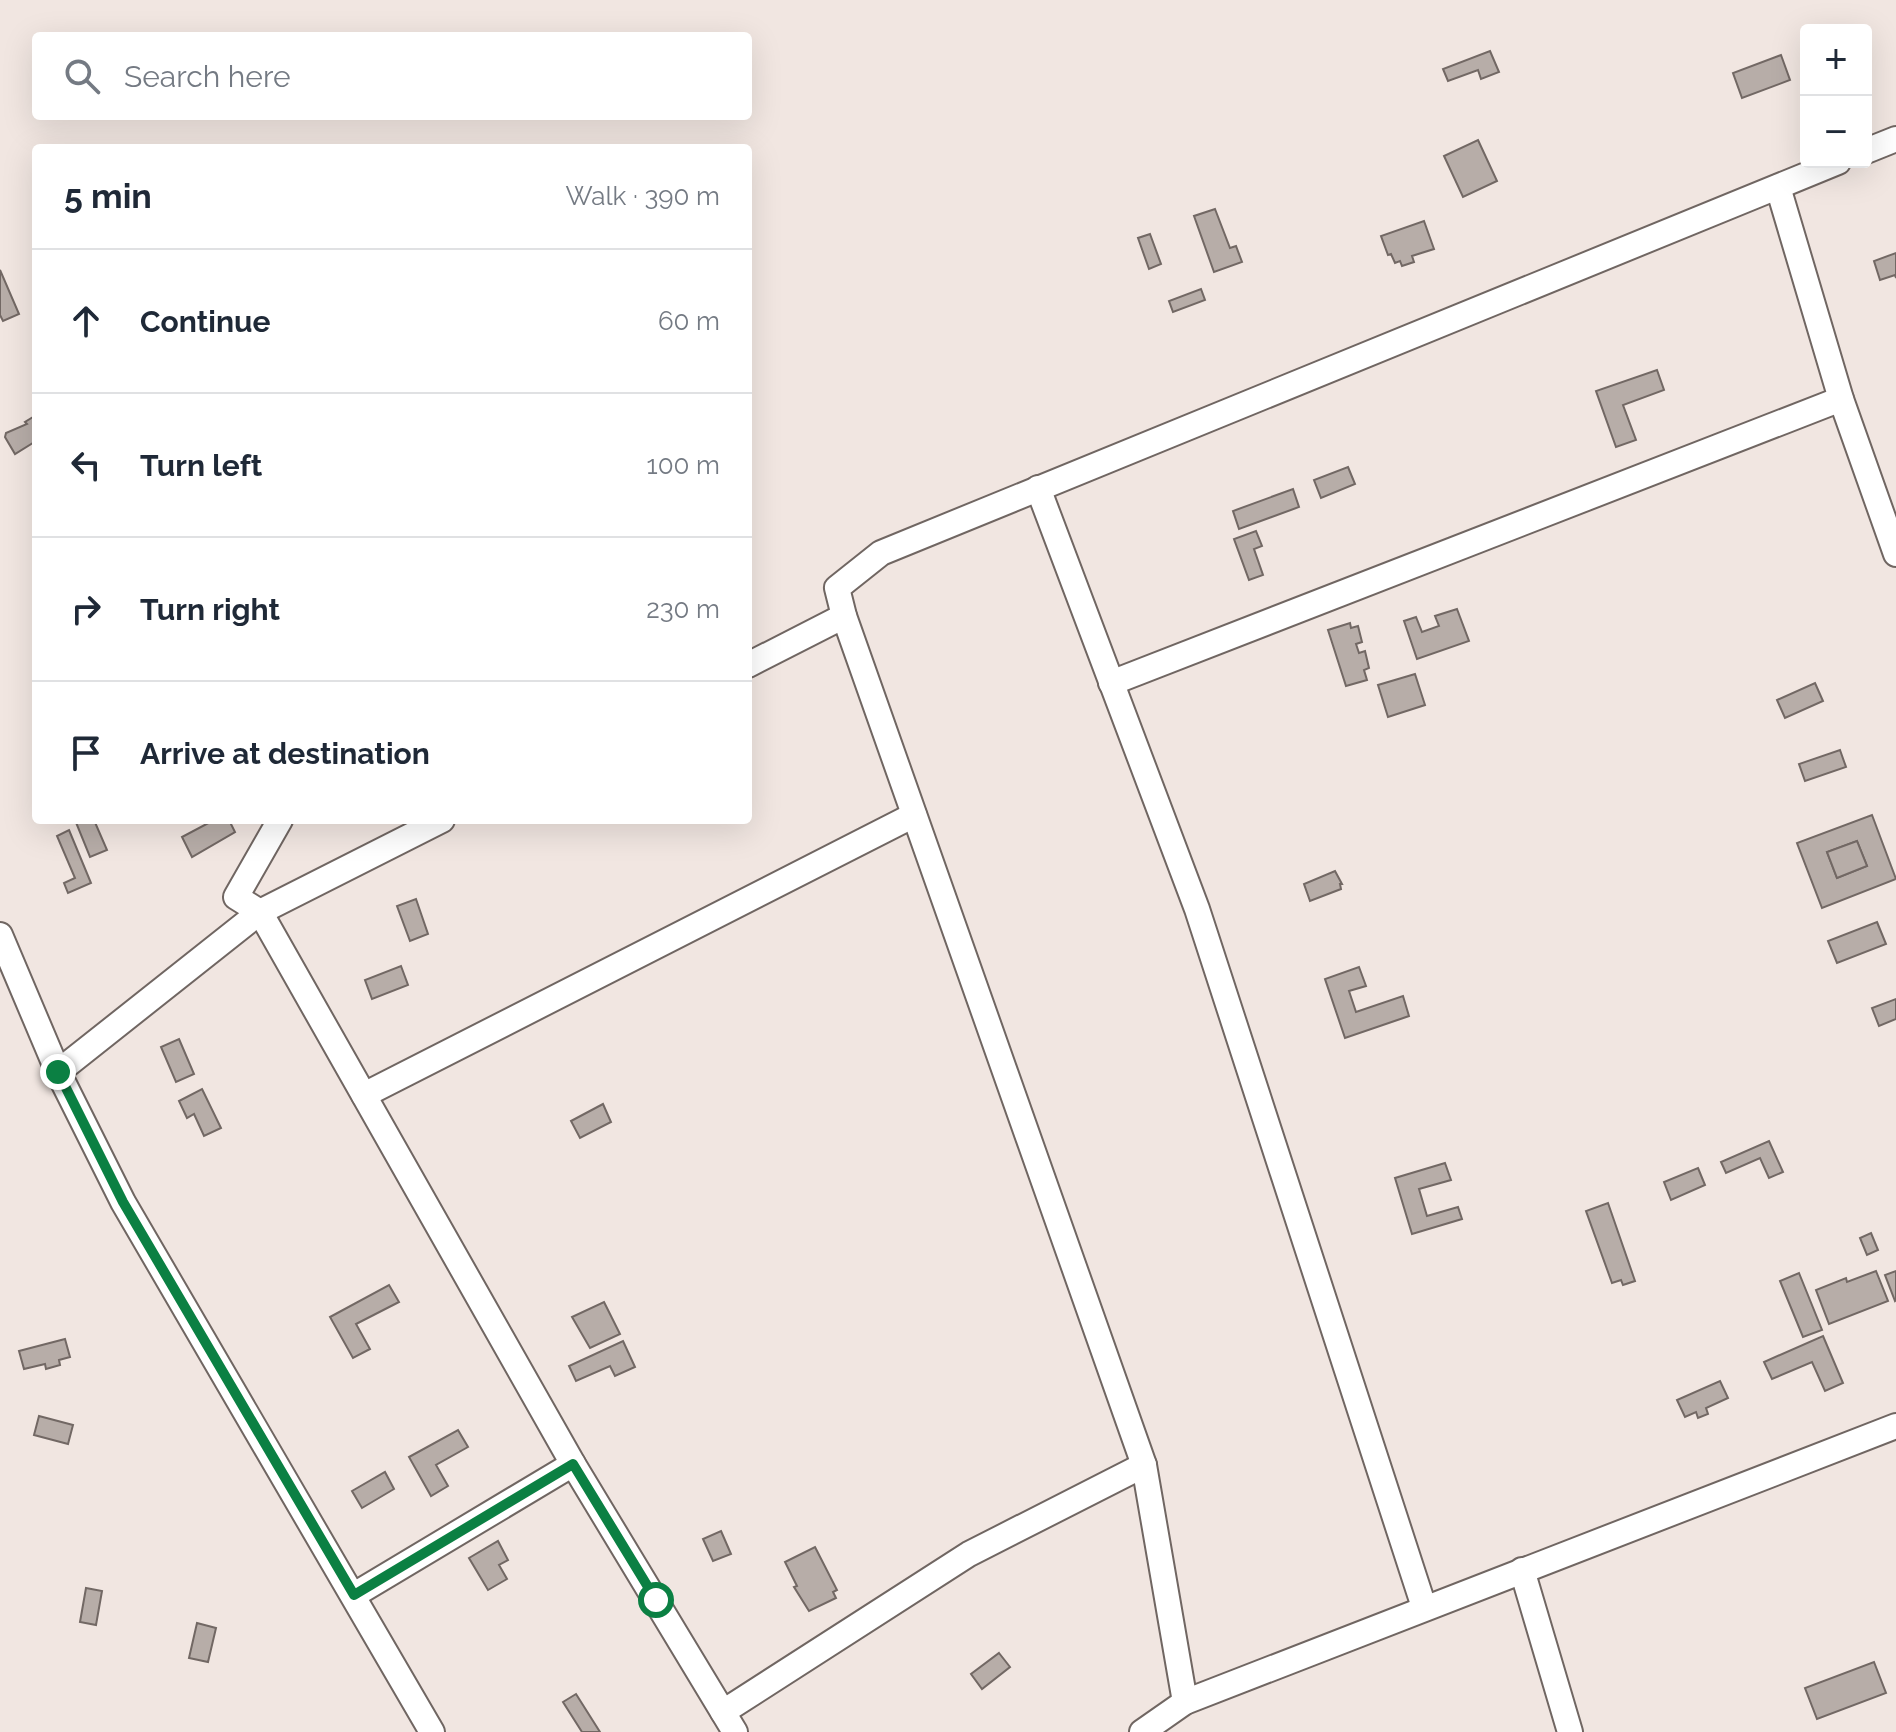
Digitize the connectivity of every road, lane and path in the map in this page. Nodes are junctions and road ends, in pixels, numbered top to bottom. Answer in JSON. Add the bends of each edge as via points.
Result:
{"nodes":[{"id":1,"x":1896,"y":139,"type":"edge"},
{"id":2,"x":1872,"y":149,"type":"edge"},
{"id":3,"x":1824,"y":168,"type":"edge"},
{"id":4,"x":1778,"y":187,"type":"junction"},
{"id":5,"x":1841,"y":399,"type":"junction"},
{"id":6,"x":1038,"y":488,"type":"junction"},
{"id":7,"x":1896,"y":554,"type":"edge"},
{"id":8,"x":844,"y":616,"type":"junction"},
{"id":9,"x":752,"y":663,"type":"edge"},
{"id":10,"x":1111,"y":683,"type":"junction"},
{"id":11,"x":914,"y":815,"type":"junction"},
{"id":12,"x":278,"y":824,"type":"edge"},
{"id":13,"x":434,"y":824,"type":"edge"},
{"id":14,"x":260,"y":912,"type":"junction"},
{"id":15,"x":0,"y":935,"type":"edge"},
{"id":16,"x":58,"y":1072,"type":"junction"},
{"id":17,"x":364,"y":1095,"type":"junction"},
{"id":18,"x":1896,"y":1426,"type":"edge"},
{"id":19,"x":573,"y":1464,"type":"junction"},
{"id":20,"x":1144,"y":1465,"type":"junction"},
{"id":21,"x":1522,"y":1570,"type":"junction"},
{"id":22,"x":354,"y":1595,"type":"junction"},
{"id":23,"x":1424,"y":1607,"type":"junction"},
{"id":24,"x":1185,"y":1702,"type":"junction"},
{"id":25,"x":729,"y":1722,"type":"edge"},
{"id":26,"x":432,"y":1732,"type":"edge"},
{"id":27,"x":1142,"y":1732,"type":"edge"},
{"id":28,"x":1570,"y":1732,"type":"edge"}],
"edges":[{"from":1,"to":2,"type":"street"},
{"from":3,"to":4,"type":"street"},
{"from":4,"to":5,"type":"street"},
{"from":4,"to":6,"type":"street"},
{"from":5,"to":7,"type":"street"},
{"from":5,"to":10,"type":"street"},
{"from":6,"to":8,"type":"street","via":[[881,553],[837,588]]},
{"from":6,"to":10,"type":"street"},
{"from":8,"to":9,"type":"street"},
{"from":8,"to":11,"type":"street"},
{"from":10,"to":23,"type":"street","via":[[1197,909]]},
{"from":11,"to":17,"type":"street"},
{"from":11,"to":20,"type":"street"},
{"from":12,"to":14,"type":"street","via":[[236,897]]},
{"from":13,"to":14,"type":"street"},
{"from":14,"to":16,"type":"street"},
{"from":14,"to":17,"type":"street"},
{"from":15,"to":16,"type":"street"},
{"from":16,"to":22,"type":"street","via":[[123,1202]]},
{"from":17,"to":19,"type":"street"},
{"from":18,"to":21,"type":"street"},
{"from":19,"to":22,"type":"street"},
{"from":19,"to":25,"type":"street"},
{"from":20,"to":24,"type":"street"},
{"from":20,"to":25,"type":"street","via":[[969,1554]]},
{"from":21,"to":23,"type":"street"},
{"from":21,"to":28,"type":"street"},
{"from":22,"to":26,"type":"street"},
{"from":23,"to":24,"type":"street"},
{"from":24,"to":27,"type":"street"}]}
